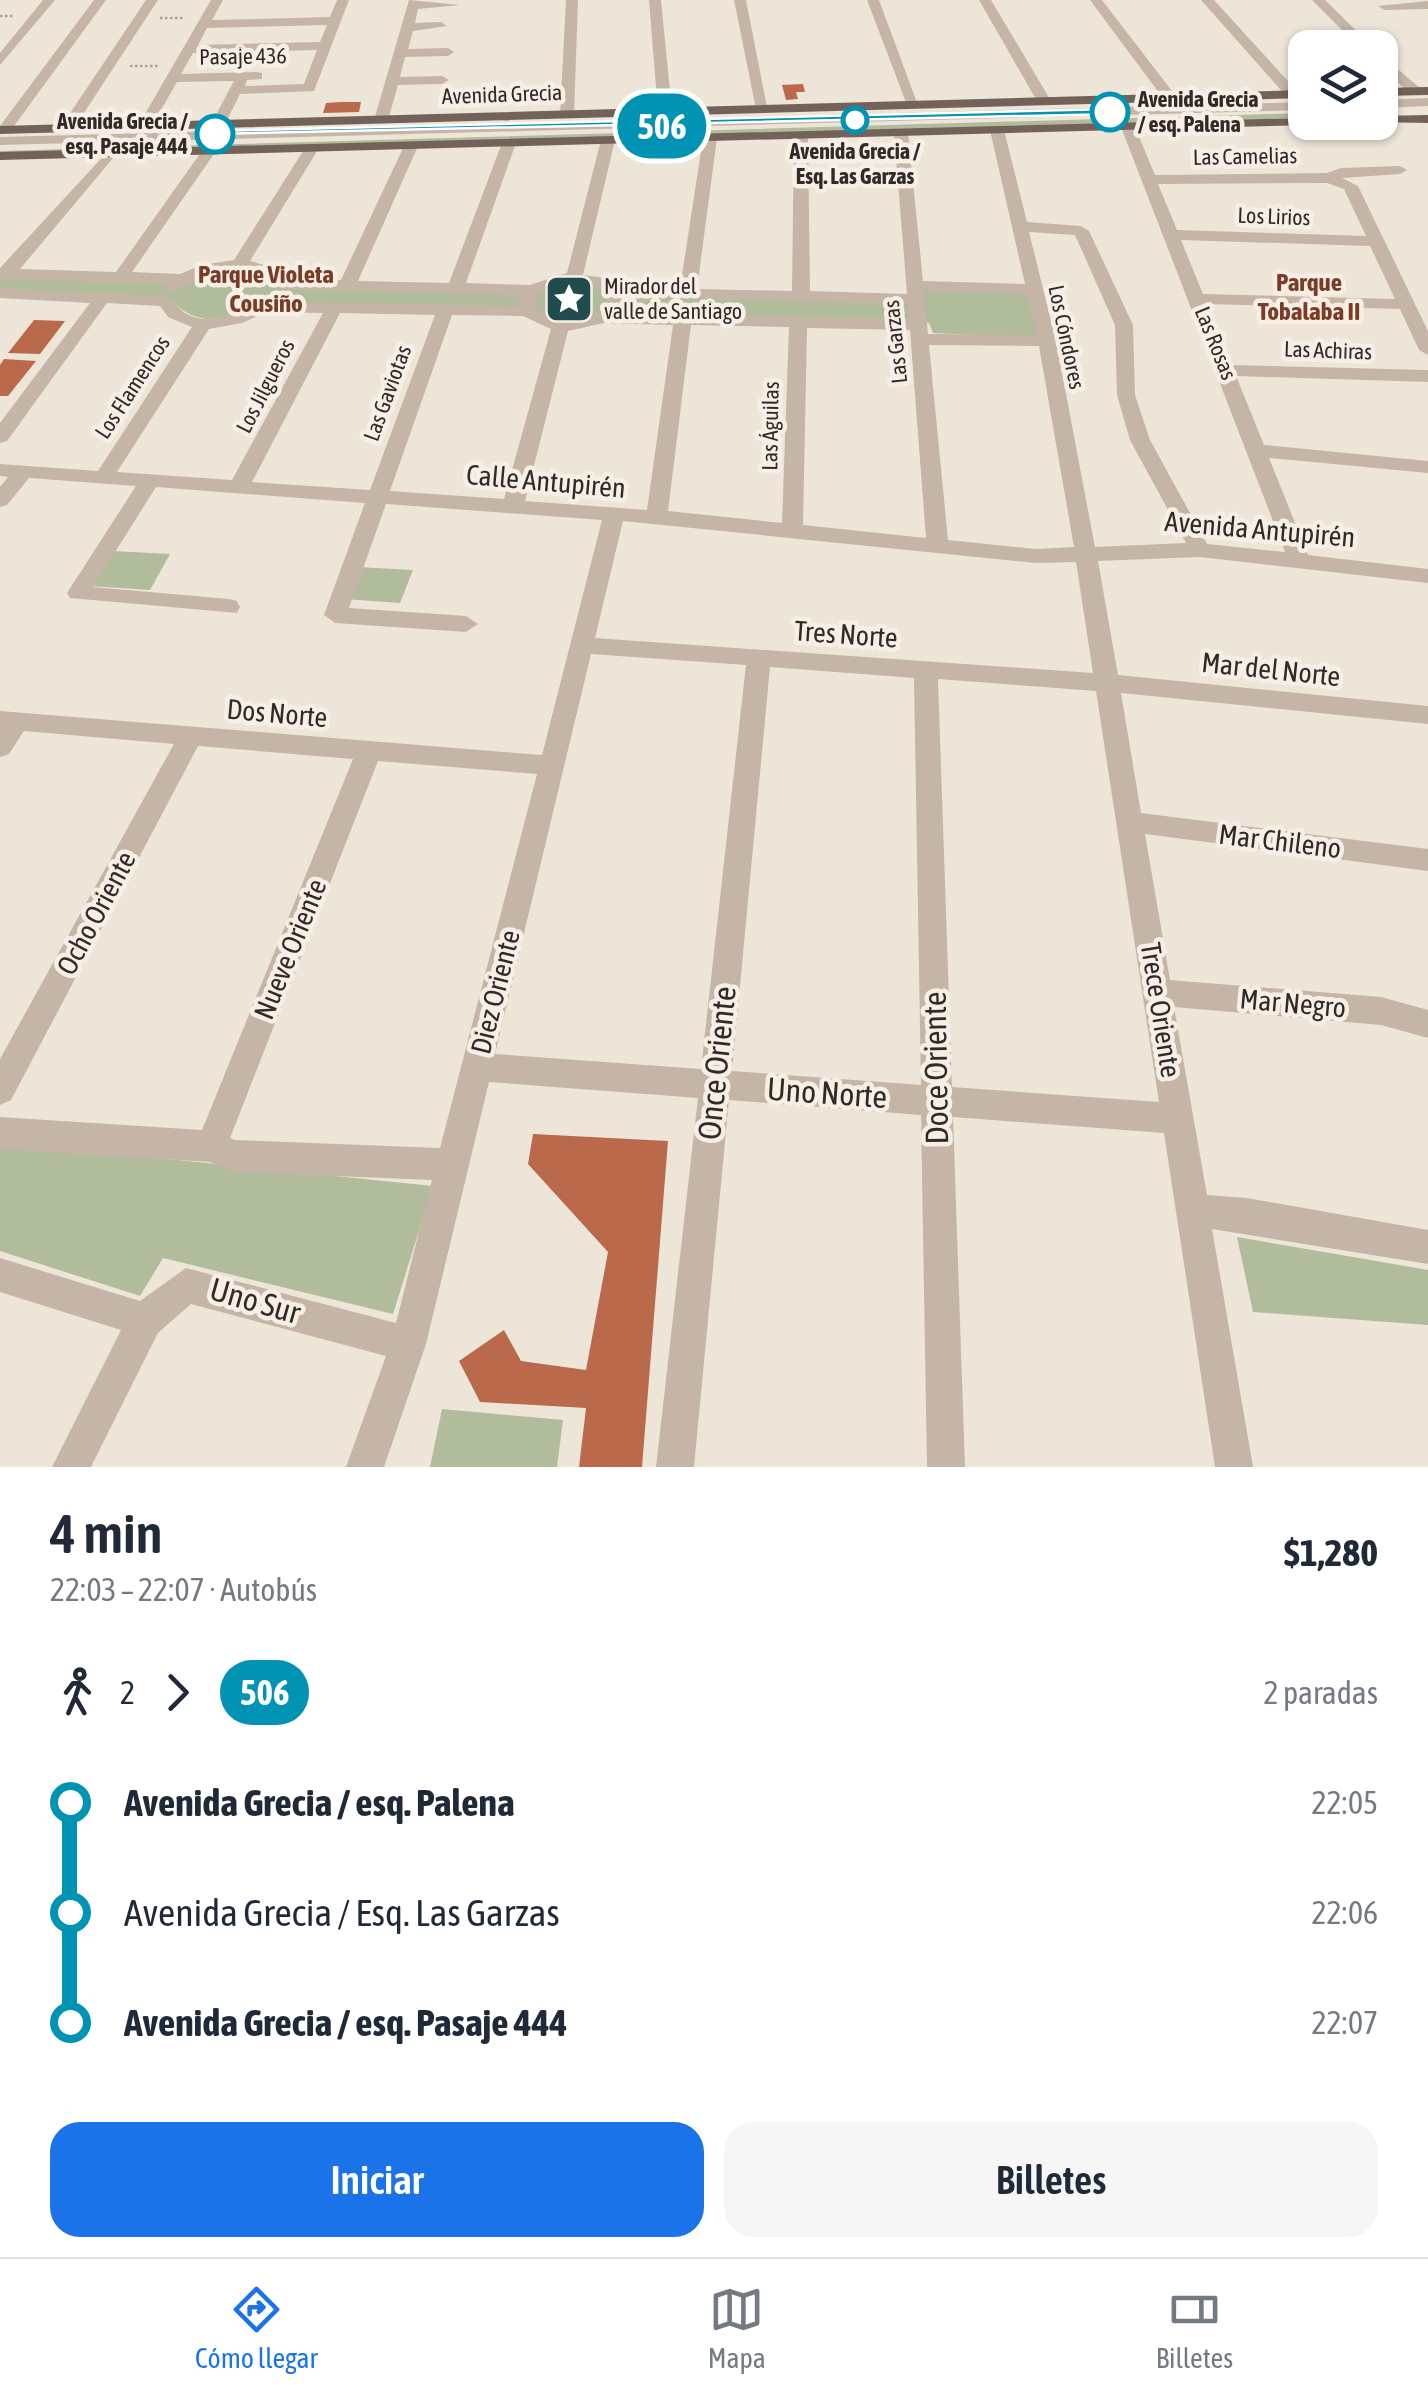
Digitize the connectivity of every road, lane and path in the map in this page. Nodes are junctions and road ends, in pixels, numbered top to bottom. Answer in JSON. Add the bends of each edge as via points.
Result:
{"nodes":[{"id":1,"x":50,"y":0,"type":"edge"},
{"id":2,"x":100,"y":0,"type":"edge"},
{"id":3,"x":152,"y":0,"type":"edge"},
{"id":4,"x":216,"y":0,"type":"edge"},
{"id":5,"x":235,"y":0,"type":"edge"},
{"id":6,"x":343,"y":0,"type":"edge"},
{"id":7,"x":572,"y":0,"type":"edge"},
{"id":8,"x":656,"y":0,"type":"edge"},
{"id":9,"x":740,"y":0,"type":"edge"},
{"id":10,"x":874,"y":0,"type":"edge"},
{"id":11,"x":985,"y":0,"type":"edge"},
{"id":12,"x":1096,"y":0,"type":"edge"},
{"id":13,"x":1207,"y":0,"type":"edge"},
{"id":14,"x":1318,"y":0,"type":"edge"},
{"id":15,"x":414,"y":3,"type":"edge"},
{"id":16,"x":454,"y":5,"type":"dead end"},
{"id":17,"x":1384,"y":6,"type":"dead end"},
{"id":18,"x":1422,"y":6,"type":"edge"},
{"id":19,"x":140,"y":19,"type":"junction"},
{"id":20,"x":205,"y":21,"type":"junction"},
{"id":21,"x":335,"y":21,"type":"junction"},
{"id":22,"x":441,"y":26,"type":"dead end"},
{"id":23,"x":408,"y":27,"type":"junction"},
{"id":24,"x":1349,"y":30,"type":"edge"},
{"id":25,"x":325,"y":46,"type":"junction"},
{"id":26,"x":189,"y":49,"type":"junction"},
{"id":27,"x":448,"y":52,"type":"dead end"},
{"id":28,"x":400,"y":53,"type":"junction"},
{"id":29,"x":0,"y":61,"type":"edge"},
{"id":30,"x":1398,"y":72,"type":"edge"},
{"id":31,"x":172,"y":78,"type":"junction"},
{"id":32,"x":442,"y":80,"type":"dead end"},
{"id":33,"x":392,"y":82,"type":"junction"},
{"id":34,"x":240,"y":83,"type":"junction"},
{"id":35,"x":1288,"y":84,"type":"edge"},
{"id":36,"x":1422,"y":91,"type":"edge"},
{"id":37,"x":1288,"y":94,"type":"edge"},
{"id":38,"x":1170,"y":98,"type":"junction"},
{"id":39,"x":1044,"y":101,"type":"junction"},
{"id":40,"x":914,"y":105,"type":"junction"},
{"id":41,"x":1428,"y":105,"type":"edge"},
{"id":42,"x":1398,"y":106,"type":"edge"},
{"id":43,"x":763,"y":109,"type":"junction"},
{"id":44,"x":1288,"y":109,"type":"edge"},
{"id":45,"x":665,"y":112,"type":"junction"},
{"id":46,"x":567,"y":114,"type":"junction"},
{"id":47,"x":522,"y":116,"type":"junction"},
{"id":48,"x":1428,"y":118,"type":"edge"},
{"id":49,"x":1398,"y":119,"type":"edge"},
{"id":50,"x":381,"y":120,"type":"junction"},
{"id":51,"x":1288,"y":122,"type":"edge"},
{"id":52,"x":218,"y":124,"type":"junction"},
{"id":53,"x":145,"y":126,"type":"junction"},
{"id":54,"x":1128,"y":126,"type":"junction"},
{"id":55,"x":67,"y":128,"type":"junction"},
{"id":56,"x":494,"y":129,"type":"junction"},
{"id":57,"x":702,"y":130,"type":"junction"},
{"id":58,"x":998,"y":130,"type":"junction"},
{"id":59,"x":902,"y":132,"type":"junction"},
{"id":60,"x":801,"y":135,"type":"junction"},
{"id":61,"x":608,"y":140,"type":"junction"},
{"id":62,"x":508,"y":143,"type":"junction"},
{"id":63,"x":2,"y":146,"type":"edge"},
{"id":64,"x":411,"y":146,"type":"junction"},
{"id":65,"x":312,"y":148,"type":"junction"},
{"id":66,"x":209,"y":151,"type":"junction"},
{"id":67,"x":109,"y":154,"type":"junction"},
{"id":68,"x":1400,"y":170,"type":"dead end"},
{"id":69,"x":1329,"y":178,"type":"junction"},
{"id":70,"x":1150,"y":180,"type":"junction"},
{"id":71,"x":1020,"y":226,"type":"junction"},
{"id":72,"x":1172,"y":235,"type":"junction"},
{"id":73,"x":1375,"y":241,"type":"junction"},
{"id":74,"x":240,"y":264,"type":"junction"},
{"id":75,"x":3,"y":274,"type":"edge"},
{"id":76,"x":574,"y":277,"type":"junction"},
{"id":77,"x":120,"y":278,"type":"junction"},
{"id":78,"x":182,"y":279,"type":"junction"},
{"id":79,"x":282,"y":284,"type":"junction"},
{"id":80,"x":346,"y":286,"type":"junction"},
{"id":81,"x":609,"y":286,"type":"junction"},
{"id":82,"x":456,"y":288,"type":"junction"},
{"id":83,"x":1034,"y":288,"type":"junction"},
{"id":84,"x":532,"y":290,"type":"junction"},
{"id":85,"x":915,"y":292,"type":"junction"},
{"id":86,"x":0,"y":293,"type":"edge"},
{"id":87,"x":688,"y":294,"type":"junction"},
{"id":88,"x":801,"y":296,"type":"junction"},
{"id":89,"x":102,"y":298,"type":"junction"},
{"id":90,"x":1198,"y":299,"type":"junction"},
{"id":91,"x":164,"y":300,"type":"junction"},
{"id":92,"x":1406,"y":304,"type":"junction"},
{"id":93,"x":0,"y":307,"type":"edge"},
{"id":94,"x":266,"y":307,"type":"junction"},
{"id":95,"x":334,"y":308,"type":"junction"},
{"id":96,"x":446,"y":308,"type":"junction"},
{"id":97,"x":65,"y":309,"type":"dead end"},
{"id":98,"x":527,"y":311,"type":"junction"},
{"id":99,"x":604,"y":318,"type":"junction"},
{"id":100,"x":684,"y":318,"type":"junction"},
{"id":101,"x":798,"y":321,"type":"junction"},
{"id":102,"x":204,"y":323,"type":"junction"},
{"id":103,"x":561,"y":325,"type":"junction"},
{"id":104,"x":920,"y":332,"type":"junction"},
{"id":105,"x":1047,"y":341,"type":"junction"},
{"id":106,"x":1428,"y":350,"type":"edge"},
{"id":107,"x":1226,"y":370,"type":"junction"},
{"id":108,"x":1428,"y":376,"type":"edge"},
{"id":109,"x":0,"y":437,"type":"edge"},
{"id":110,"x":1260,"y":452,"type":"junction"},
{"id":111,"x":1428,"y":467,"type":"edge"},
{"id":112,"x":11,"y":471,"type":"edge"},
{"id":113,"x":103,"y":478,"type":"junction"},
{"id":114,"x":149,"y":482,"type":"junction"},
{"id":115,"x":240,"y":487,"type":"junction"},
{"id":116,"x":376,"y":496,"type":"junction"},
{"id":117,"x":0,"y":500,"type":"edge"},
{"id":118,"x":513,"y":505,"type":"junction"},
{"id":119,"x":614,"y":514,"type":"junction"},
{"id":120,"x":657,"y":517,"type":"junction"},
{"id":121,"x":792,"y":531,"type":"junction"},
{"id":122,"x":938,"y":546,"type":"junction"},
{"id":123,"x":1200,"y":550,"type":"junction"},
{"id":124,"x":1086,"y":554,"type":"junction"},
{"id":125,"x":1300,"y":562,"type":"junction"},
{"id":126,"x":1428,"y":576,"type":"edge"},
{"id":127,"x":229,"y":607,"type":"dead end"},
{"id":128,"x":466,"y":624,"type":"dead end"},
{"id":129,"x":580,"y":645,"type":"junction"},
{"id":130,"x":760,"y":658,"type":"junction"},
{"id":131,"x":926,"y":670,"type":"junction"},
{"id":132,"x":1108,"y":682,"type":"junction"},
{"id":133,"x":1428,"y":715,"type":"edge"},
{"id":134,"x":8,"y":721,"type":"edge"},
{"id":135,"x":191,"y":736,"type":"junction"},
{"id":136,"x":0,"y":747,"type":"edge"},
{"id":137,"x":369,"y":751,"type":"junction"},
{"id":138,"x":549,"y":765,"type":"junction"},
{"id":139,"x":1131,"y":822,"type":"junction"},
{"id":140,"x":1428,"y":860,"type":"edge"},
{"id":141,"x":1157,"y":992,"type":"junction"},
{"id":142,"x":1428,"y":1024,"type":"edge"},
{"id":143,"x":477,"y":1067,"type":"junction"},
{"id":144,"x":715,"y":1084,"type":"junction"},
{"id":145,"x":0,"y":1090,"type":"edge"},
{"id":146,"x":937,"y":1101,"type":"junction"},
{"id":147,"x":1178,"y":1119,"type":"junction"},
{"id":148,"x":0,"y":1133,"type":"edge"},
{"id":149,"x":212,"y":1146,"type":"junction"},
{"id":150,"x":452,"y":1165,"type":"junction"},
{"id":151,"x":1194,"y":1211,"type":"junction"},
{"id":152,"x":1428,"y":1248,"type":"edge"},
{"id":153,"x":0,"y":1275,"type":"edge"},
{"id":154,"x":145,"y":1320,"type":"junction"},
{"id":155,"x":408,"y":1344,"type":"junction"},
{"id":156,"x":71,"y":1467,"type":"edge"},
{"id":157,"x":365,"y":1467,"type":"edge"},
{"id":158,"x":675,"y":1467,"type":"edge"},
{"id":159,"x":946,"y":1467,"type":"edge"},
{"id":160,"x":1234,"y":1467,"type":"edge"}],
"edges":[{"from":1,"to":29,"type":"street"},
{"from":2,"to":63,"type":"street"},
{"from":3,"to":19,"type":"street"},
{"from":4,"to":5,"type":"street"},
{"from":4,"to":20,"type":"street"},
{"from":6,"to":21,"type":"street"},
{"from":7,"to":46,"type":"street"},
{"from":8,"to":45,"type":"street"},
{"from":9,"to":43,"type":"street"},
{"from":10,"to":40,"type":"street"},
{"from":11,"to":39,"type":"street"},
{"from":12,"to":38,"type":"street"},
{"from":13,"to":35,"type":"street"},
{"from":14,"to":24,"type":"street"},
{"from":15,"to":16,"type":"street"},
{"from":15,"to":23,"type":"street"},
{"from":17,"to":18,"type":"street"},
{"from":19,"to":20,"type":"path"},
{"from":19,"to":55,"type":"street"},
{"from":20,"to":21,"type":"street"},
{"from":20,"to":26,"type":"street"},
{"from":21,"to":25,"type":"street"},
{"from":22,"to":23,"type":"street"},
{"from":23,"to":28,"type":"street"},
{"from":25,"to":26,"type":"street"},
{"from":25,"to":34,"type":"street","name":"Pasaje 436","via":[[311,81]]},
{"from":26,"to":31,"type":"street"},
{"from":27,"to":28,"type":"street"},
{"from":28,"to":33,"type":"street"},
{"from":30,"to":36,"type":"street"},
{"from":31,"to":34,"type":"street","name":"Pasaje 436"},
{"from":31,"to":53,"type":"street"},
{"from":32,"to":33,"type":"street"},
{"from":33,"to":50,"type":"street"},
{"from":34,"to":52,"type":"street"},
{"from":37,"to":38,"type":"main road","name":"Avenida Grecia"},
{"from":38,"to":39,"type":"main road","name":"Avenida Grecia"},
{"from":39,"to":40,"type":"main road","name":"Avenida Grecia"},
{"from":40,"to":43,"type":"main road","name":"Avenida Grecia"},
{"from":41,"to":42,"type":"street"},
{"from":43,"to":45,"type":"main road","name":"Avenida Grecia"},
{"from":44,"to":57,"type":"street"},
{"from":45,"to":46,"type":"main road","name":"Avenida Grecia"},
{"from":45,"to":57,"type":"main road","via":[[688,114]]},
{"from":46,"to":47,"type":"main road","name":"Avenida Grecia"},
{"from":47,"to":50,"type":"main road","name":"Avenida Grecia"},
{"from":47,"to":56,"type":"main road"},
{"from":48,"to":49,"type":"main road"},
{"from":50,"to":52,"type":"main road","name":"Avenida Grecia"},
{"from":51,"to":54,"type":"main road","name":"Avenida Grecia"},
{"from":52,"to":53,"type":"main road","name":"Avenida Grecia"},
{"from":53,"to":55,"type":"main road","name":"Avenida Grecia"},
{"from":54,"to":58,"type":"main road","name":"Avenida Grecia"},
{"from":54,"to":70,"type":"street","name":"Las Rosas"},
{"from":55,"to":63,"type":"main road","name":"Avenida Grecia"},
{"from":56,"to":57,"type":"street"},
{"from":56,"to":62,"type":"main road"},
{"from":56,"to":63,"type":"street"},
{"from":57,"to":60,"type":"main road","name":"Avenida Grecia"},
{"from":57,"to":61,"type":"main road","name":"Avenida Grecia"},
{"from":57,"to":87,"type":"street"},
{"from":58,"to":59,"type":"main road","name":"Avenida Grecia"},
{"from":58,"to":71,"type":"street","name":"Los Cóndores"},
{"from":59,"to":60,"type":"main road","name":"Avenida Grecia"},
{"from":59,"to":85,"type":"street","name":"Las Garzas"},
{"from":60,"to":88,"type":"street"},
{"from":61,"to":62,"type":"main road","name":"Avenida Grecia"},
{"from":61,"to":76,"type":"street"},
{"from":62,"to":64,"type":"main road","name":"Avenida Grecia"},
{"from":62,"to":82,"type":"street"},
{"from":63,"to":67,"type":"main road","name":"Avenida Grecia"},
{"from":64,"to":65,"type":"main road","name":"Avenida Grecia"},
{"from":64,"to":80,"type":"street"},
{"from":65,"to":66,"type":"main road","name":"Avenida Grecia"},
{"from":65,"to":74,"type":"street"},
{"from":66,"to":67,"type":"main road","name":"Avenida Grecia"},
{"from":66,"to":77,"type":"street"},
{"from":67,"to":75,"type":"street"},
{"from":68,"to":69,"type":"street","name":"Las Camelias"},
{"from":69,"to":70,"type":"street","name":"Las Camelias"},
{"from":69,"to":73,"type":"street","via":[[1350,186]]},
{"from":70,"to":72,"type":"street","name":"Las Rosas"},
{"from":71,"to":83,"type":"street","name":"Los Cóndores"},
{"from":71,"to":123,"type":"street","via":[[1080,230],[1124,325],[1126,395],[1140,440]]},
{"from":72,"to":73,"type":"street","name":"Los Lirios"},
{"from":72,"to":90,"type":"street","name":"Las Rosas"},
{"from":73,"to":92,"type":"street"},
{"from":74,"to":78,"type":"street"},
{"from":74,"to":79,"type":"street","via":[[276,274]]},
{"from":75,"to":77,"type":"street"},
{"from":76,"to":81,"type":"street"},
{"from":76,"to":84,"type":"street"},
{"from":77,"to":78,"type":"street"},
{"from":78,"to":91,"type":"street"},
{"from":79,"to":80,"type":"street"},
{"from":79,"to":94,"type":"street"},
{"from":80,"to":82,"type":"street"},
{"from":81,"to":87,"type":"street"},
{"from":81,"to":99,"type":"street","via":[[617,305]]},
{"from":82,"to":84,"type":"street"},
{"from":83,"to":85,"type":"street"},
{"from":83,"to":105,"type":"street","name":"Los Cóndores"},
{"from":84,"to":98,"type":"street"},
{"from":85,"to":88,"type":"street"},
{"from":85,"to":104,"type":"street","name":"Las Garzas"},
{"from":86,"to":89,"type":"street"},
{"from":87,"to":88,"type":"street"},
{"from":89,"to":91,"type":"street"},
{"from":89,"to":109,"type":"street"},
{"from":90,"to":92,"type":"street"},
{"from":90,"to":107,"type":"street","name":"Las Rosas"},
{"from":91,"to":102,"type":"street","via":[[169,312]]},
{"from":92,"to":106,"type":"street"},
{"from":93,"to":97,"type":"street"},
{"from":94,"to":95,"type":"street"},
{"from":94,"to":102,"type":"street"},
{"from":95,"to":96,"type":"street"},
{"from":95,"to":115,"type":"street","name":"Los Jilgueros"},
{"from":96,"to":98,"type":"street"},
{"from":96,"to":116,"type":"street","name":"Las Gaviotas"},
{"from":98,"to":103,"type":"street"},
{"from":99,"to":100,"type":"street"},
{"from":99,"to":103,"type":"street"},
{"from":100,"to":101,"type":"street"},
{"from":100,"to":120,"type":"street"},
{"from":101,"to":104,"type":"street"},
{"from":101,"to":121,"type":"street","name":"Las Águilas"},
{"from":102,"to":113,"type":"street","name":"Los Flamencos"},
{"from":103,"to":118,"type":"street"},
{"from":104,"to":105,"type":"street"},
{"from":104,"to":122,"type":"street","name":"Las Garzas"},
{"from":105,"to":124,"type":"street","name":"Los Cóndores"},
{"from":107,"to":108,"type":"street","name":"Las Achiras"},
{"from":107,"to":110,"type":"street","name":"Las Rosas"},
{"from":110,"to":111,"type":"street"},
{"from":110,"to":125,"type":"street","name":"Las Rosas"},
{"from":112,"to":113,"type":"street","name":"Calle Antupirén"},
{"from":112,"to":117,"type":"street"},
{"from":113,"to":114,"type":"street","name":"Calle Antupirén"},
{"from":114,"to":115,"type":"street","name":"Calle Antupirén"},
{"from":114,"to":127,"type":"street","via":[[78,593]]},
{"from":115,"to":116,"type":"street","name":"Calle Antupirén"},
{"from":116,"to":118,"type":"street","name":"Calle Antupirén"},
{"from":116,"to":128,"type":"street","name":"Las Gaviotas","via":[[335,615]]},
{"from":118,"to":119,"type":"street","name":"Calle Antupirén"},
{"from":119,"to":120,"type":"street","name":"Calle Antupirén"},
{"from":119,"to":129,"type":"street","name":"Diez Oriente"},
{"from":120,"to":121,"type":"street","name":"Calle Antupirén"},
{"from":121,"to":122,"type":"street","name":"Calle Antupirén"},
{"from":122,"to":124,"type":"street","name":"Calle Antupirén"},
{"from":123,"to":124,"type":"street","name":"Avenida Antupirén"},
{"from":123,"to":125,"type":"street","name":"Avenida Antupirén"},
{"from":124,"to":132,"type":"street","name":"Trece Oriente"},
{"from":125,"to":126,"type":"street","name":"Avenida Antupirén"},
{"from":129,"to":130,"type":"street","name":"Tres Norte"},
{"from":129,"to":138,"type":"street","name":"Diez Oriente"},
{"from":130,"to":131,"type":"street","name":"Tres Norte"},
{"from":130,"to":144,"type":"street","name":"Once Oriente"},
{"from":131,"to":132,"type":"street","name":"Tres Norte"},
{"from":131,"to":146,"type":"street","name":"Doce Oriente"},
{"from":132,"to":133,"type":"street","name":"Mar del Norte"},
{"from":132,"to":139,"type":"street","name":"Trece Oriente"},
{"from":134,"to":135,"type":"street","name":"Dos Norte"},
{"from":134,"to":136,"type":"street"},
{"from":135,"to":137,"type":"street","name":"Dos Norte"},
{"from":135,"to":145,"type":"street","name":"Ocho Oriente"},
{"from":137,"to":138,"type":"street","name":"Dos Norte"},
{"from":137,"to":149,"type":"street","name":"Nueve Oriente"},
{"from":138,"to":143,"type":"street","name":"Diez Oriente"},
{"from":139,"to":140,"type":"street","name":"Mar Chileno"},
{"from":139,"to":141,"type":"street","name":"Trece Oriente"},
{"from":141,"to":142,"type":"street","name":"Mar Negro","via":[[1381,1011]]},
{"from":141,"to":147,"type":"street","name":"Trece Oriente"},
{"from":143,"to":144,"type":"street","name":"Uno Norte"},
{"from":143,"to":150,"type":"street","name":"Diez Oriente"},
{"from":144,"to":146,"type":"street","name":"Uno Norte"},
{"from":144,"to":158,"type":"street","name":"Once Oriente"},
{"from":146,"to":147,"type":"street","name":"Uno Norte"},
{"from":146,"to":159,"type":"street","name":"Doce Oriente"},
{"from":147,"to":151,"type":"street","name":"Trece Oriente"},
{"from":148,"to":149,"type":"street"},
{"from":149,"to":150,"type":"street","via":[[234,1156]]},
{"from":150,"to":155,"type":"street","name":"Diez Oriente"},
{"from":151,"to":152,"type":"street"},
{"from":151,"to":160,"type":"street","name":"Trece Oriente"},
{"from":153,"to":154,"type":"street"},
{"from":154,"to":155,"type":"street","name":"Uno Sur","via":[[179,1288],[193,1284]]},
{"from":154,"to":156,"type":"street"},
{"from":155,"to":157,"type":"street","name":"Diez Oriente"}]}
